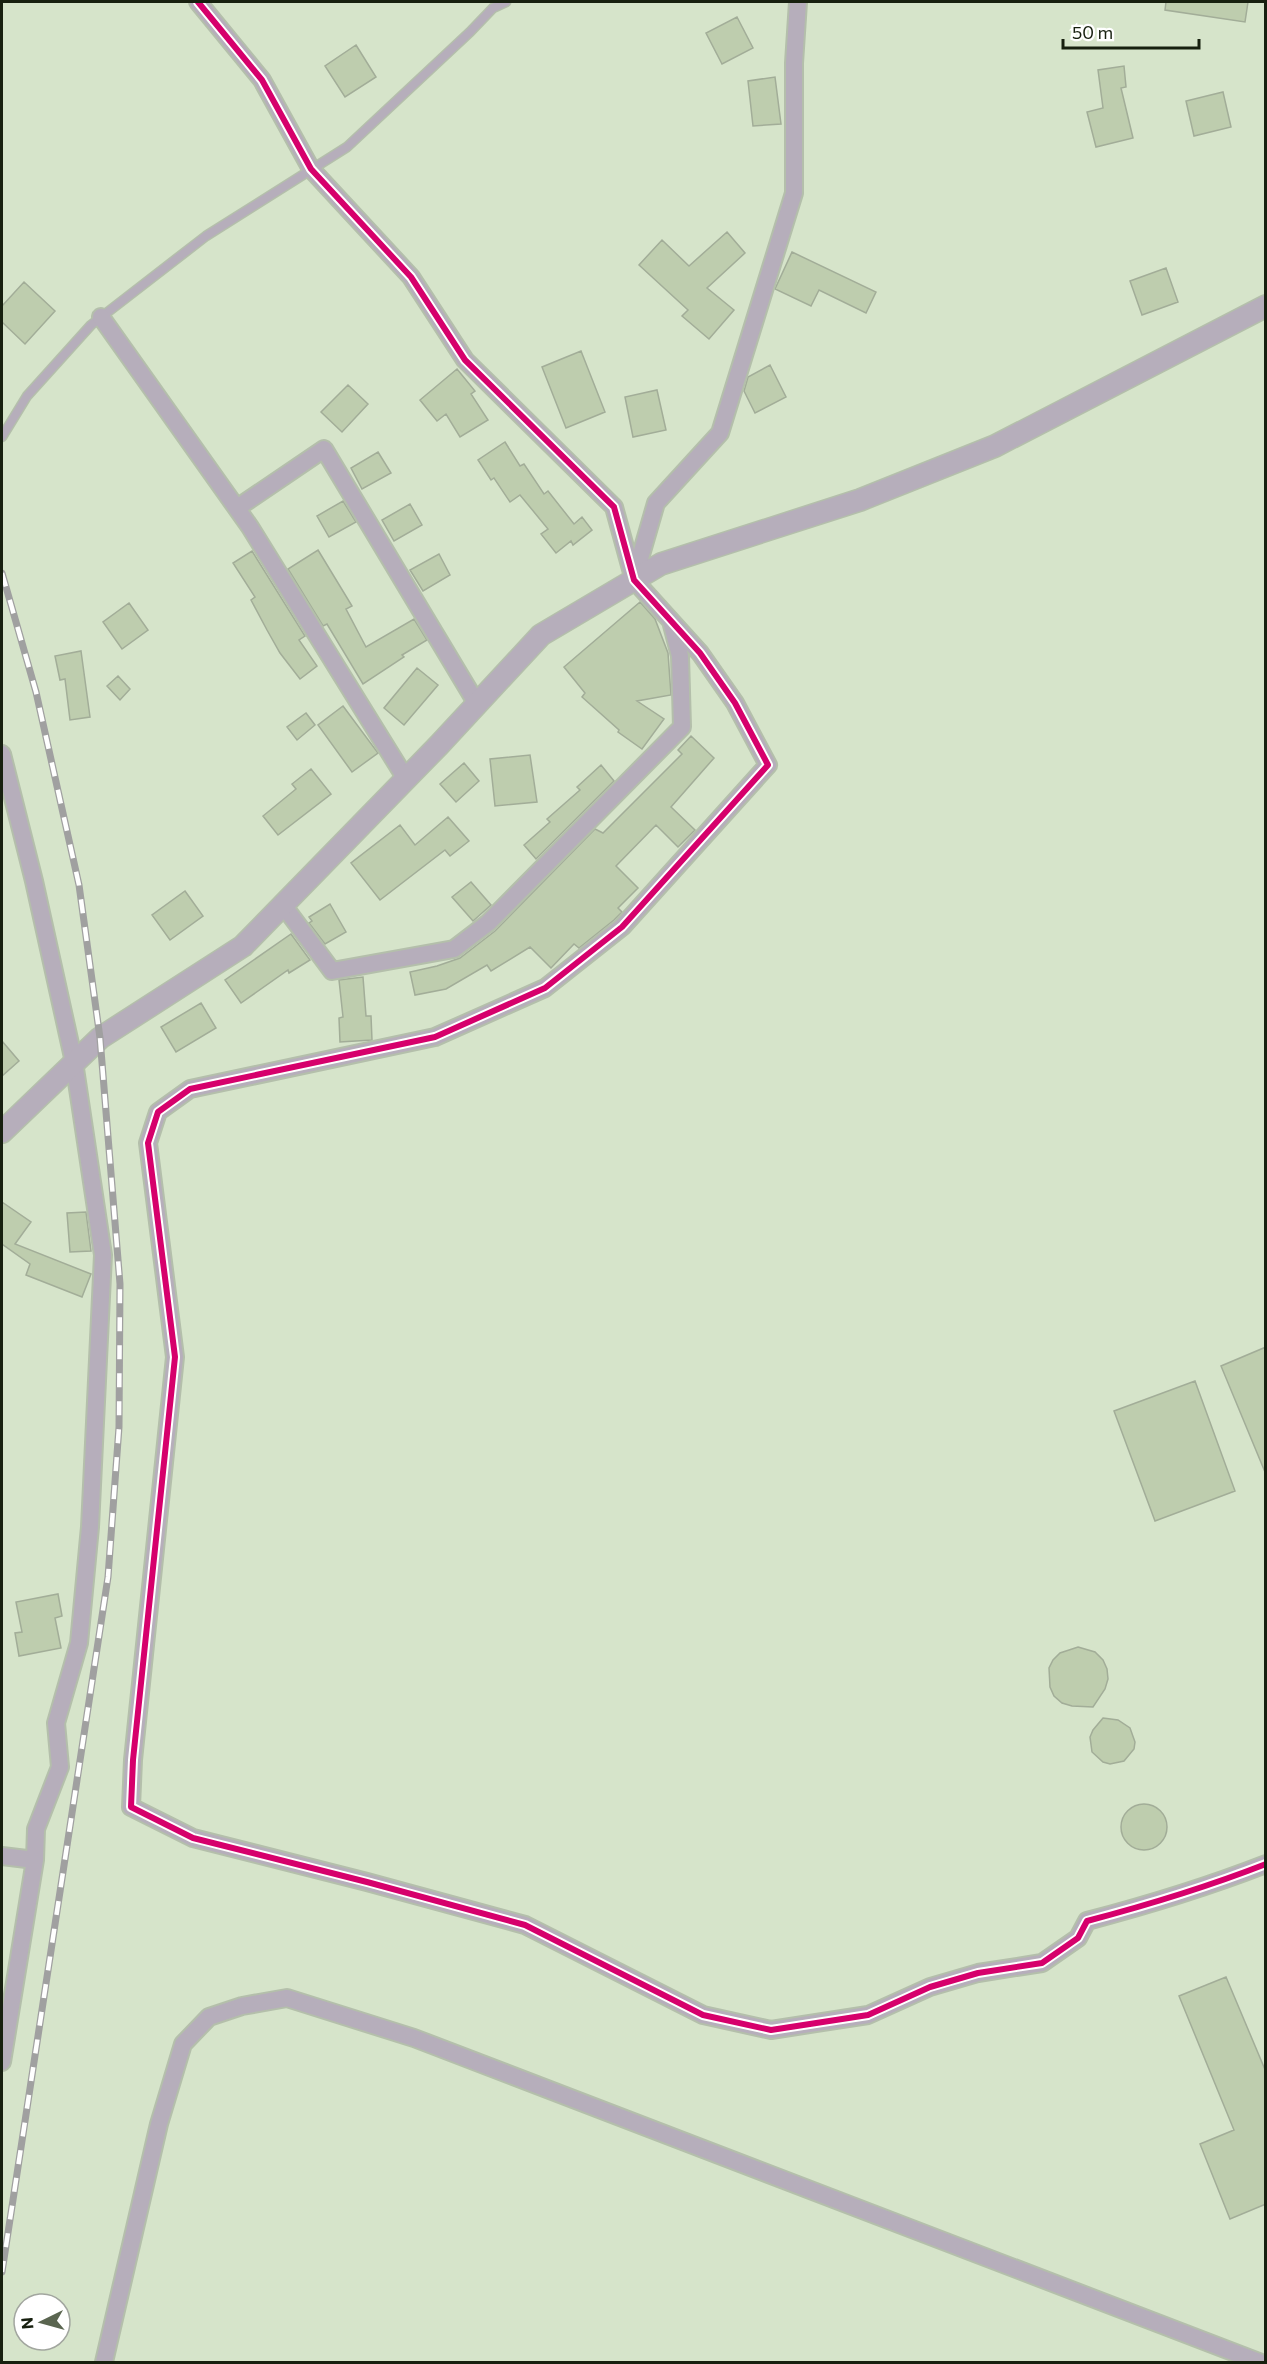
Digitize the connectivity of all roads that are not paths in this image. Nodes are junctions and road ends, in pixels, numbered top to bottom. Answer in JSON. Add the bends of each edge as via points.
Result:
{"nodes":[{"id":1,"x":198,"y":2,"type":"edge"},
{"id":2,"x":506,"y":2,"type":"edge"},
{"id":3,"x":798,"y":2,"type":"edge"},
{"id":4,"x":311,"y":170,"type":"junction"},
{"id":5,"x":1266,"y":306,"type":"edge"},
{"id":6,"x":101,"y":316,"type":"junction"},
{"id":7,"x":2,"y":436,"type":"edge"},
{"id":8,"x":237,"y":508,"type":"junction"},
{"id":9,"x":634,"y":580,"type":"junction"},
{"id":10,"x":671,"y":622,"type":"junction"},
{"id":11,"x":477,"y":704,"type":"junction"},
{"id":12,"x":2,"y":754,"type":"edge"},
{"id":13,"x":406,"y":779,"type":"junction"},
{"id":14,"x":283,"y":905,"type":"junction"},
{"id":15,"x":74,"y":1062,"type":"junction"},
{"id":16,"x":2,"y":1132,"type":"edge"},
{"id":17,"x":2,"y":1856,"type":"edge"},
{"id":18,"x":35,"y":1860,"type":"junction"},
{"id":19,"x":1266,"y":1864,"type":"edge"},
{"id":20,"x":2,"y":2062,"type":"edge"},
{"id":21,"x":104,"y":2362,"type":"edge"},
{"id":22,"x":1259,"y":2362,"type":"edge"}],
"edges":[{"from":1,"to":4,"type":"street","via":[[262,80]]},
{"from":2,"to":4,"type":"lane","via":[[493,8],[347,147]]},
{"from":3,"to":9,"type":"street","via":[[794,193],[720,433],[656,503]]},
{"from":4,"to":6,"type":"lane","via":[[206,236]]},
{"from":4,"to":9,"type":"street","via":[[411,277],[465,360],[614,507]]},
{"from":5,"to":9,"type":"street","via":[[995,447],[860,500],[661,564]]},
{"from":6,"to":7,"type":"lane","via":[[27,396]]},
{"from":6,"to":8,"type":"street"},
{"from":8,"to":11,"type":"street","via":[[324,449]]},
{"from":8,"to":13,"type":"street"},
{"from":9,"to":10,"type":"street"},
{"from":9,"to":11,"type":"street","via":[[541,635]]},
{"from":10,"to":14,"type":"street","via":[[680,656],[682,727],[488,923],[454,949],[332,971]]},
{"from":10,"to":19,"type":"street","via":[[700,653],[735,703],[768,765],[622,927],[545,988],[435,1036],[190,1089],[158,1112],[148,1143],[175,1357],[131,1807],[193,1838],[525,1925],[703,2015],[771,2030],[868,2015],[940,1984],[978,1973],[1042,1963],[1078,1938],[1087,1921],[1178,1896]]},
{"from":11,"to":13,"type":"street"},
{"from":12,"to":15,"type":"street"},
{"from":13,"to":14,"type":"street"},
{"from":14,"to":15,"type":"street","via":[[243,946],[100,1038]]},
{"from":15,"to":16,"type":"street"},
{"from":15,"to":18,"type":"street","via":[[103,1266],[80,1643],[56,1723],[60,1767],[36,1829]]},
{"from":17,"to":18,"type":"street"},
{"from":18,"to":20,"type":"street"},
{"from":21,"to":22,"type":"street","via":[[159,2124],[183,2044],[209,2017],[286,1998],[414,2038]]}]}
